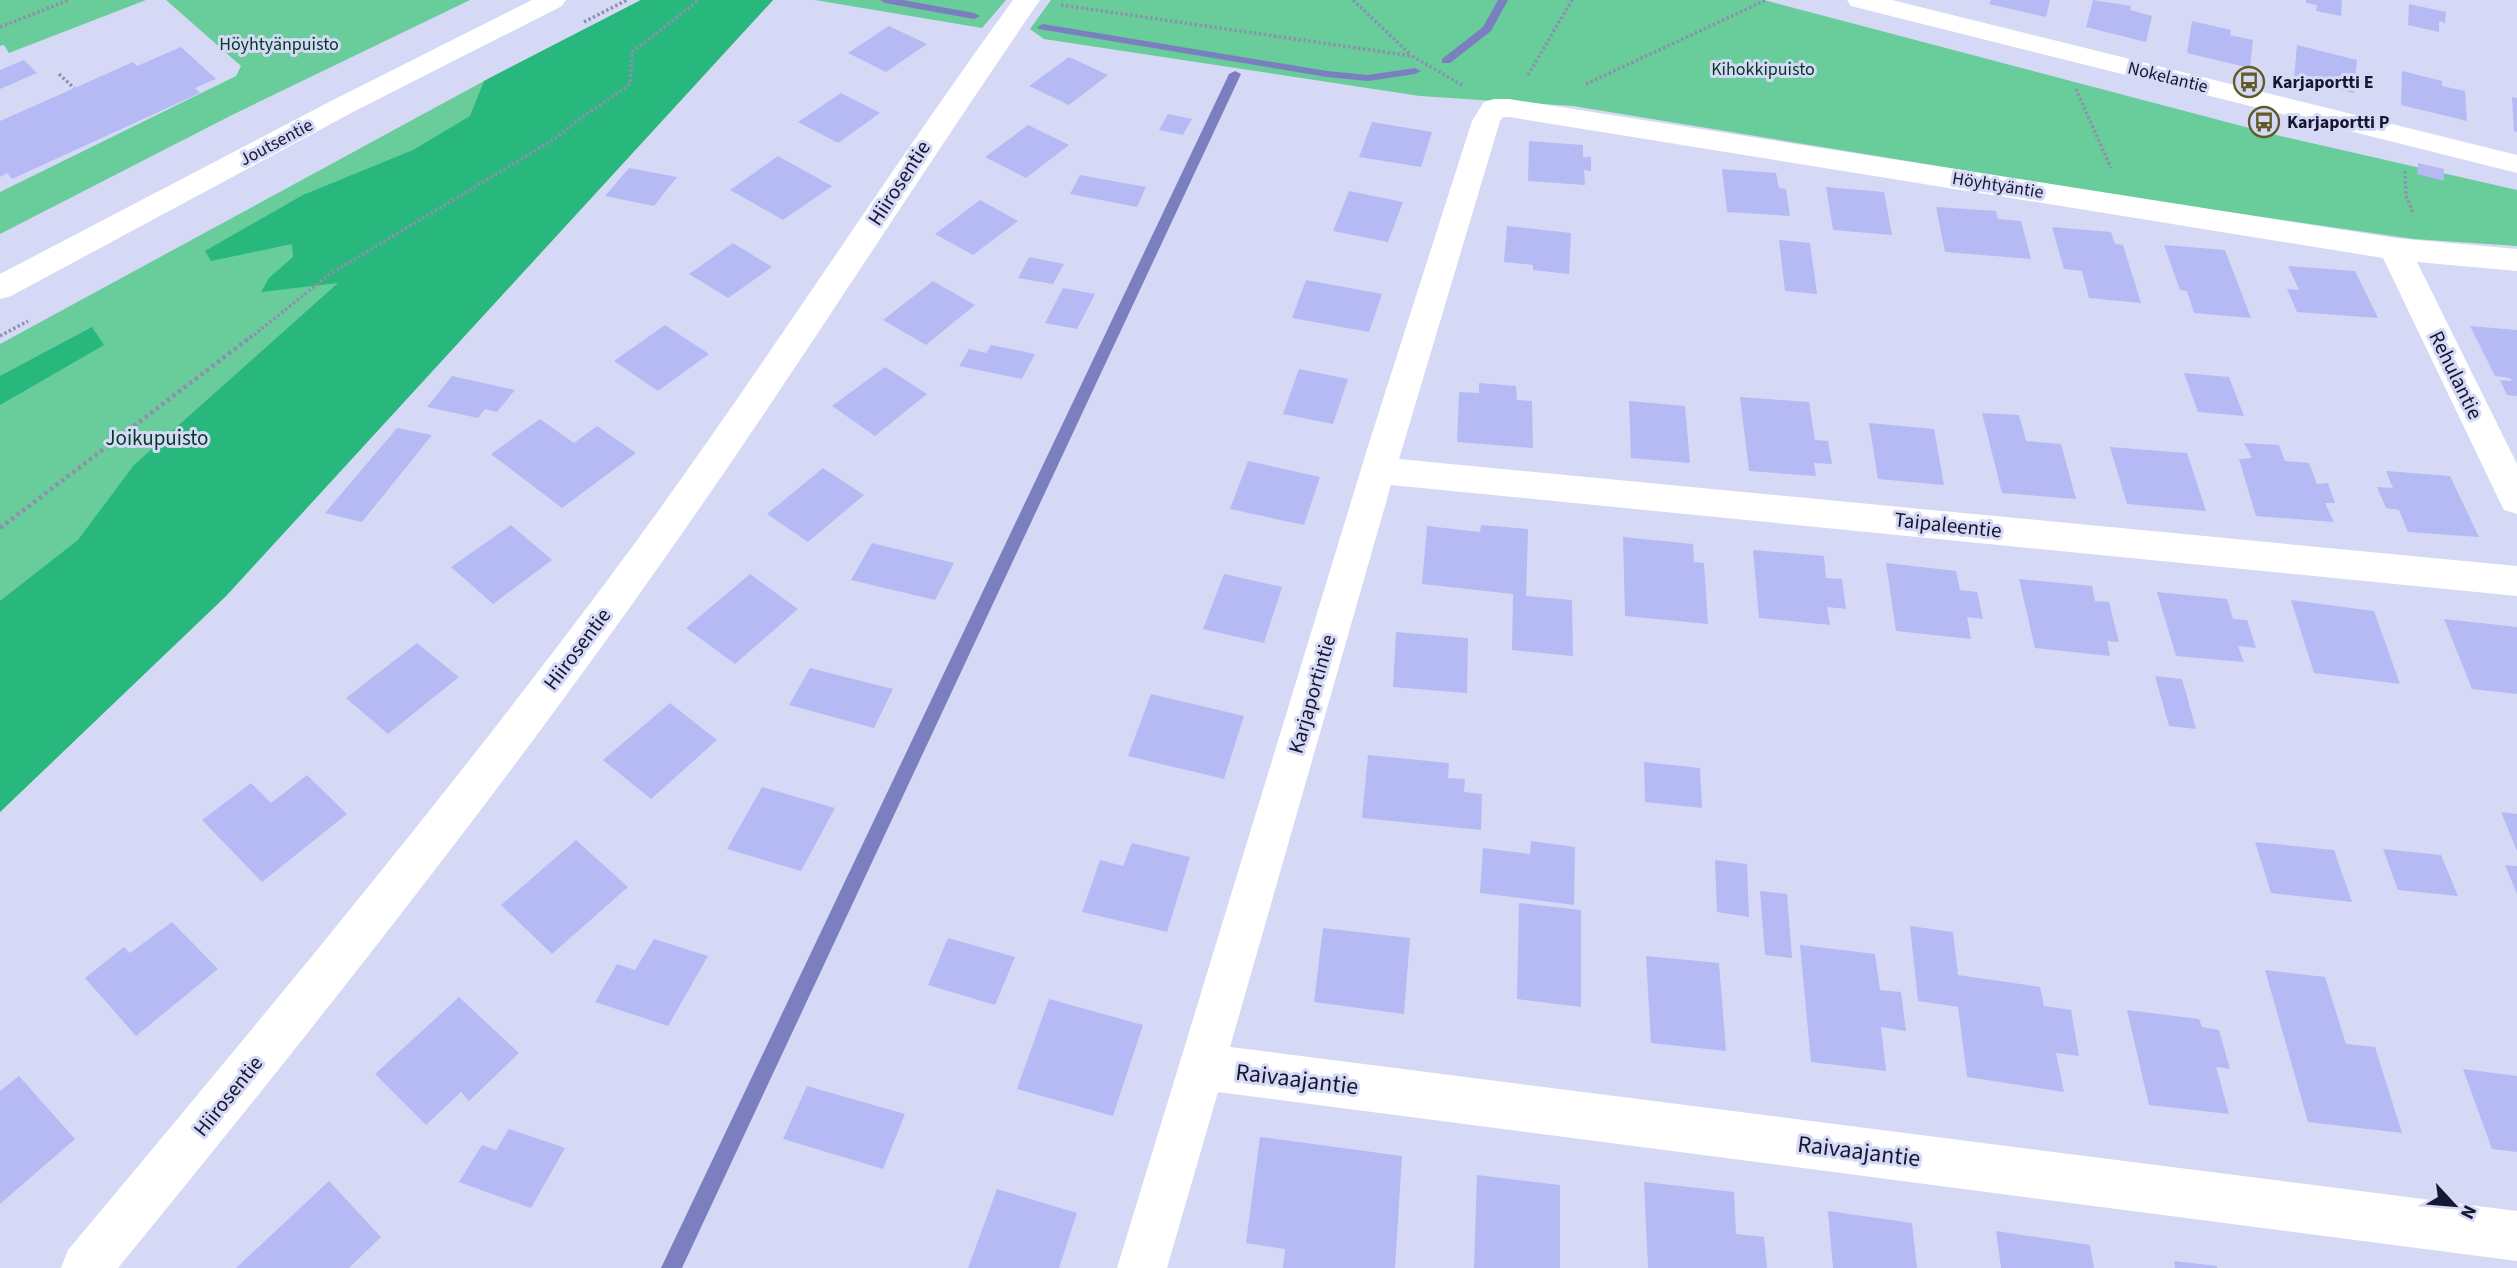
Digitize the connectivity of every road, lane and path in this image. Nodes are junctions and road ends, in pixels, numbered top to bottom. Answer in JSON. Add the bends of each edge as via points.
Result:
{"nodes":[{"id":1,"x":69,"y":0,"type":"edge"},
{"id":2,"x":553,"y":0,"type":"edge"},
{"id":3,"x":699,"y":0,"type":"edge"},
{"id":4,"x":1027,"y":0,"type":"edge"},
{"id":5,"x":1353,"y":0,"type":"edge"},
{"id":6,"x":1572,"y":0,"type":"edge"},
{"id":7,"x":1766,"y":0,"type":"edge"},
{"id":8,"x":1860,"y":0,"type":"edge"},
{"id":9,"x":0,"y":27,"type":"edge"},
{"id":10,"x":1412,"y":56,"type":"junction"},
{"id":11,"x":59,"y":74,"type":"dead end"},
{"id":12,"x":2072,"y":78,"type":"dead end"},
{"id":13,"x":1523,"y":85,"type":"dead end"},
{"id":14,"x":1579,"y":87,"type":"dead end"},
{"id":15,"x":74,"y":88,"type":"dead end"},
{"id":16,"x":1481,"y":106,"type":"junction"},
{"id":17,"x":2517,"y":164,"type":"edge"},
{"id":18,"x":2127,"y":206,"type":"junction"},
{"id":19,"x":2395,"y":249,"type":"junction"},
{"id":20,"x":2517,"y":260,"type":"edge"},
{"id":21,"x":0,"y":288,"type":"edge"},
{"id":22,"x":1378,"y":470,"type":"junction"},
{"id":23,"x":2517,"y":500,"type":"edge"},
{"id":24,"x":0,"y":528,"type":"edge"},
{"id":25,"x":2517,"y":580,"type":"edge"},
{"id":26,"x":1202,"y":1067,"type":"junction"},
{"id":27,"x":2517,"y":1236,"type":"edge"},
{"id":28,"x":86,"y":1268,"type":"edge"},
{"id":29,"x":1142,"y":1268,"type":"edge"}],
"edges":[{"from":1,"to":9,"type":"path"},
{"from":2,"to":21,"type":"street","name":"Joutsentie"},
{"from":3,"to":24,"type":"path","via":[[632,52],[630,84],[605,103],[577,118],[558,137],[330,274]]},
{"from":4,"to":10,"type":"path"},
{"from":4,"to":28,"type":"street","name":"Hiirosentie","via":[[589,635],[332,969]]},
{"from":5,"to":10,"type":"path"},
{"from":6,"to":13,"type":"path"},
{"from":7,"to":14,"type":"path"},
{"from":8,"to":17,"type":"street","name":"Nokelantie"},
{"from":10,"to":16,"type":"path"},
{"from":11,"to":15,"type":"path"},
{"from":12,"to":18,"type":"path"},
{"from":16,"to":18,"type":"street","name":"Höyhtyäntie"},
{"from":16,"to":22,"type":"street","name":"Karjaportintie"},
{"from":18,"to":19,"type":"street","name":"Höyhtyäntie"},
{"from":19,"to":20,"type":"street","name":"Höyhtyäntie"},
{"from":19,"to":23,"type":"street","name":"Rehulantie"},
{"from":22,"to":25,"type":"street","name":"Taipaleentie"},
{"from":22,"to":26,"type":"street","name":"Karjaportintie"},
{"from":26,"to":27,"type":"street","name":"Raivaajantie"},
{"from":26,"to":29,"type":"street","name":"Karjaportintie"}]}
